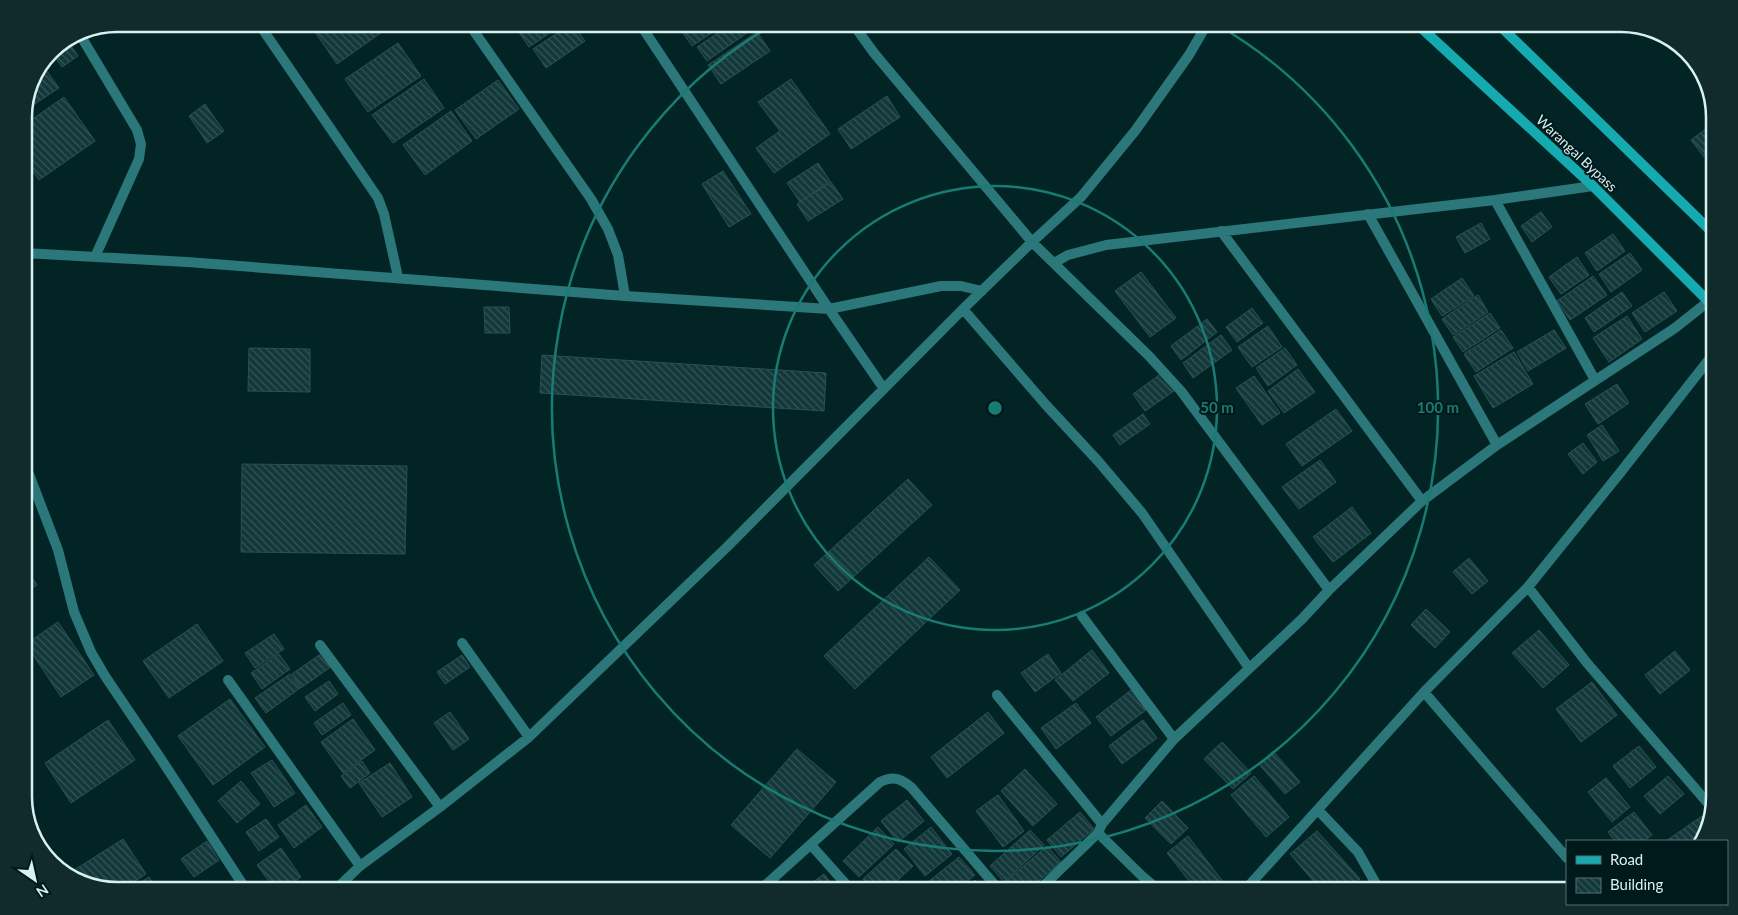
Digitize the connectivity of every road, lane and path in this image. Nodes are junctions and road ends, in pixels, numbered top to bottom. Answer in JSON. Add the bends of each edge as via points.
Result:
{"nodes":[{"id":1,"x":264,"y":32,"type":"edge"},
{"id":2,"x":474,"y":32,"type":"edge"},
{"id":3,"x":645,"y":32,"type":"edge"},
{"id":4,"x":859,"y":32,"type":"edge"},
{"id":5,"x":1203,"y":32,"type":"edge"},
{"id":6,"x":1426,"y":32,"type":"edge"},
{"id":7,"x":1506,"y":32,"type":"edge"},
{"id":8,"x":83,"y":40,"type":"edge"},
{"id":9,"x":1593,"y":186,"type":"junction"},
{"id":10,"x":1495,"y":200,"type":"junction"},
{"id":11,"x":1368,"y":214,"type":"junction"},
{"id":12,"x":1705,"y":225,"type":"edge"},
{"id":13,"x":1221,"y":230,"type":"junction"},
{"id":14,"x":1032,"y":242,"type":"junction"},
{"id":15,"x":33,"y":253,"type":"edge"},
{"id":16,"x":95,"y":257,"type":"junction"},
{"id":17,"x":1054,"y":262,"type":"junction"},
{"id":18,"x":398,"y":277,"type":"junction"},
{"id":19,"x":982,"y":291,"type":"junction"},
{"id":20,"x":625,"y":296,"type":"junction"},
{"id":21,"x":1705,"y":298,"type":"edge"},
{"id":22,"x":1705,"y":308,"type":"edge"},
{"id":23,"x":829,"y":309,"type":"junction"},
{"id":24,"x":963,"y":309,"type":"junction"},
{"id":25,"x":1705,"y":364,"type":"edge"},
{"id":26,"x":1595,"y":380,"type":"junction"},
{"id":27,"x":884,"y":389,"type":"junction"},
{"id":28,"x":1497,"y":445,"type":"junction"},
{"id":29,"x":33,"y":485,"type":"edge"},
{"id":30,"x":1422,"y":500,"type":"junction"},
{"id":31,"x":1528,"y":587,"type":"junction"},
{"id":32,"x":1329,"y":590,"type":"junction"},
{"id":33,"x":1082,"y":616,"type":"dead end"},
{"id":34,"x":462,"y":643,"type":"dead end"},
{"id":35,"x":320,"y":645,"type":"dead end"},
{"id":36,"x":1249,"y":668,"type":"junction"},
{"id":37,"x":228,"y":680,"type":"dead end"},
{"id":38,"x":1424,"y":692,"type":"junction"},
{"id":39,"x":996,"y":695,"type":"dead end"},
{"id":40,"x":529,"y":737,"type":"junction"},
{"id":41,"x":1174,"y":739,"type":"junction"},
{"id":42,"x":1706,"y":801,"type":"edge"},
{"id":43,"x":440,"y":807,"type":"junction"},
{"id":44,"x":1318,"y":810,"type":"junction"},
{"id":45,"x":1100,"y":828,"type":"junction"},
{"id":46,"x":811,"y":845,"type":"junction"},
{"id":47,"x":1566,"y":857,"type":"edge"},
{"id":48,"x":360,"y":866,"type":"junction"},
{"id":49,"x":241,"y":882,"type":"edge"},
{"id":50,"x":343,"y":882,"type":"edge"},
{"id":51,"x":769,"y":882,"type":"edge"},
{"id":52,"x":844,"y":882,"type":"edge"},
{"id":53,"x":992,"y":882,"type":"edge"},
{"id":54,"x":1047,"y":882,"type":"edge"},
{"id":55,"x":1149,"y":882,"type":"edge"},
{"id":56,"x":1252,"y":882,"type":"edge"},
{"id":57,"x":1375,"y":882,"type":"edge"}],
"edges":[{"from":1,"to":18,"type":"street","via":[[378,198]]},
{"from":2,"to":20,"type":"street","via":[[608,229],[618,255]]},
{"from":3,"to":23,"type":"street"},
{"from":4,"to":14,"type":"street"},
{"from":5,"to":14,"type":"street","via":[[1129,138],[1081,197]]},
{"from":6,"to":9,"type":"main road","name":"Warangal Bypass"},
{"from":7,"to":12,"type":"main road"},
{"from":8,"to":16,"type":"street","via":[[137,130],[141,144],[139,159]]},
{"from":9,"to":10,"type":"street"},
{"from":9,"to":21,"type":"main road","name":"Warangal Bypass"},
{"from":10,"to":11,"type":"street"},
{"from":10,"to":26,"type":"street"},
{"from":11,"to":13,"type":"street"},
{"from":11,"to":28,"type":"street"},
{"from":13,"to":17,"type":"street","via":[[1106,245]]},
{"from":13,"to":30,"type":"street"},
{"from":14,"to":17,"type":"street"},
{"from":14,"to":19,"type":"street"},
{"from":15,"to":16,"type":"street"},
{"from":16,"to":18,"type":"street"},
{"from":17,"to":32,"type":"street","via":[[1181,390]]},
{"from":18,"to":20,"type":"street"},
{"from":19,"to":23,"type":"street","via":[[941,286]]},
{"from":19,"to":24,"type":"street"},
{"from":20,"to":23,"type":"street"},
{"from":22,"to":26,"type":"street"},
{"from":23,"to":27,"type":"street"},
{"from":24,"to":27,"type":"street"},
{"from":24,"to":36,"type":"street","via":[[1142,513]]},
{"from":25,"to":31,"type":"street"},
{"from":26,"to":28,"type":"street"},
{"from":27,"to":40,"type":"street","via":[[728,547]]},
{"from":28,"to":30,"type":"street"},
{"from":29,"to":49,"type":"street","via":[[58,550],[74,612],[91,652]]},
{"from":30,"to":32,"type":"street"},
{"from":31,"to":38,"type":"street"},
{"from":31,"to":42,"type":"street","via":[[1587,663]]},
{"from":32,"to":36,"type":"street"},
{"from":33,"to":41,"type":"street"},
{"from":34,"to":40,"type":"street"},
{"from":35,"to":43,"type":"street"},
{"from":36,"to":41,"type":"street"},
{"from":37,"to":48,"type":"street"},
{"from":38,"to":44,"type":"street"},
{"from":38,"to":47,"type":"street"},
{"from":39,"to":45,"type":"street"},
{"from":40,"to":43,"type":"street"},
{"from":41,"to":45,"type":"street"},
{"from":43,"to":48,"type":"street"},
{"from":44,"to":56,"type":"street"},
{"from":44,"to":57,"type":"street","via":[[1358,852]]},
{"from":45,"to":54,"type":"street"},
{"from":45,"to":55,"type":"street"},
{"from":46,"to":51,"type":"street"},
{"from":46,"to":52,"type":"street"},
{"from":46,"to":53,"type":"street","via":[[880,782],[891,777],[902,779]]},
{"from":48,"to":50,"type":"street"}]}
